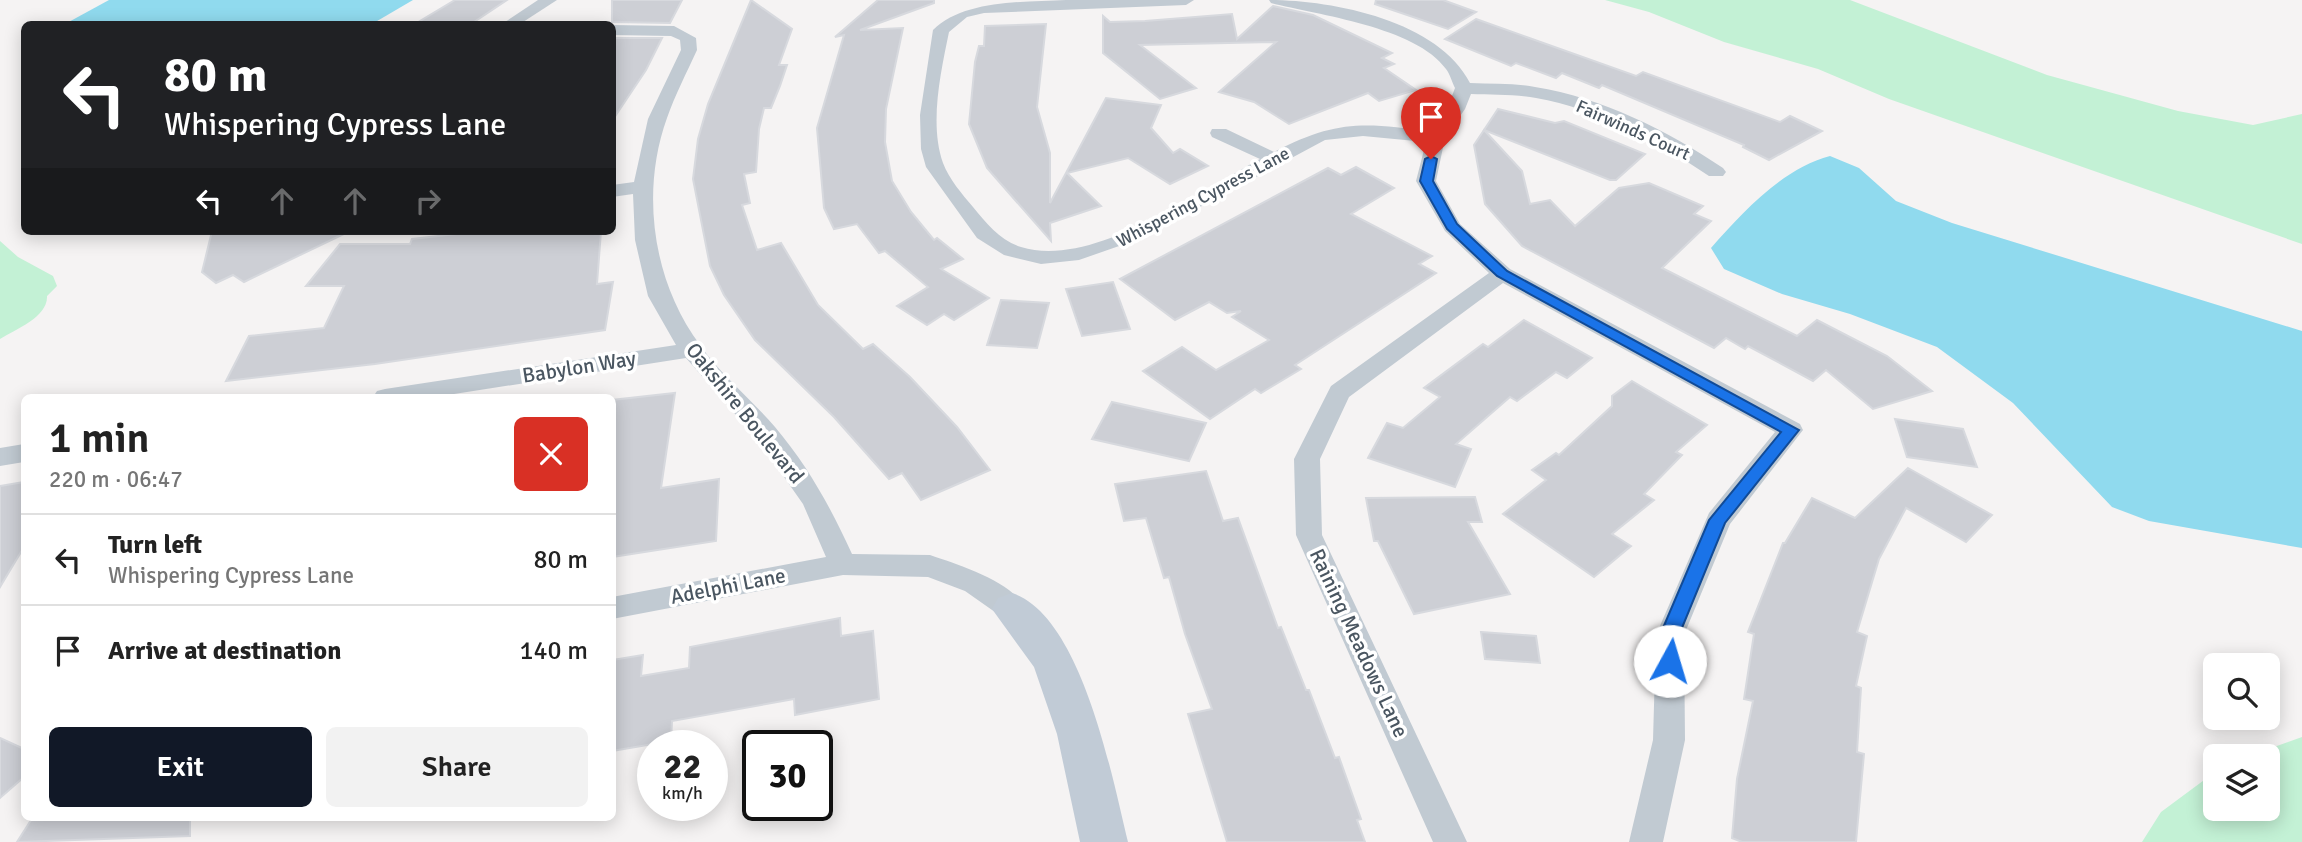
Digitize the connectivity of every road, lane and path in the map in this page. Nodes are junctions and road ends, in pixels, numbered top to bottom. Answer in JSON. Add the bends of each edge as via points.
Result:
{"nodes":[{"id":1,"x":549,"y":0,"type":"edge"},
{"id":2,"x":1186,"y":0,"type":"edge"},
{"id":3,"x":1277,"y":0,"type":"edge"},
{"id":4,"x":515,"y":21,"type":"edge"},
{"id":5,"x":616,"y":30,"type":"edge"},
{"id":6,"x":1464,"y":88,"type":"junction"},
{"id":7,"x":1219,"y":133,"type":"dead end"},
{"id":8,"x":1436,"y":138,"type":"junction"},
{"id":9,"x":1275,"y":159,"type":"junction"},
{"id":10,"x":1716,"y":172,"type":"dead end"},
{"id":11,"x":643,"y":187,"type":"junction"},
{"id":12,"x":616,"y":190,"type":"edge"},
{"id":13,"x":1502,"y":274,"type":"junction"},
{"id":14,"x":691,"y":350,"type":"junction"},
{"id":15,"x":405,"y":394,"type":"edge"},
{"id":16,"x":21,"y":454,"type":"edge"},
{"id":17,"x":0,"y":457,"type":"edge"},
{"id":18,"x":843,"y":564,"type":"junction"},
{"id":19,"x":616,"y":607,"type":"edge"},
{"id":20,"x":1012,"y":609,"type":"joint"},
{"id":21,"x":1104,"y":842,"type":"edge"},
{"id":22,"x":1450,"y":842,"type":"edge"},
{"id":23,"x":1646,"y":842,"type":"edge"}],
"edges":[{"from":1,"to":4,"type":"street"},
{"from":2,"to":9,"type":"street","name":"Whispering Cypress Lane","via":[[1008,5],[961,14],[941,30],[937,48],[930,121],[933,162],[965,212],[995,244],[1035,258],[1078,257],[1122,242]]},
{"from":3,"to":6,"type":"street","via":[[1301,2],[1415,39],[1450,63]]},
{"from":5,"to":11,"type":"street","name":"Oakshire Boulevard","via":[[674,31],[688,38],[690,50],[657,119]]},
{"from":6,"to":8,"type":"street"},
{"from":6,"to":10,"type":"street","name":"Fairwinds Court","via":[[1542,93],[1597,110],[1681,148]]},
{"from":7,"to":9,"type":"street"},
{"from":8,"to":9,"type":"street","name":"Whispering Cypress Lane","via":[[1375,129],[1341,131],[1319,136]]},
{"from":8,"to":13,"type":"street","via":[[1426,181],[1452,227]]},
{"from":11,"to":12,"type":"street"},
{"from":11,"to":14,"type":"street","name":"Oakshire Boulevard","via":[[645,240],[659,296]]},
{"from":13,"to":22,"type":"street","name":"Raining Meadows Lane","via":[[1339,392],[1307,459],[1310,535]]},
{"from":13,"to":23,"type":"street","via":[[1791,430],[1718,520],[1670,635],[1669,740]]},
{"from":14,"to":15,"type":"street","name":"Babylon Way"},
{"from":14,"to":18,"type":"street","name":"Oakshire Boulevard","via":[[767,434],[815,501]]},
{"from":16,"to":17,"type":"street"},
{"from":18,"to":19,"type":"street","name":"Adelphi Lane"},
{"from":18,"to":20,"type":"street","via":[[930,566],[975,583]]},
{"from":20,"to":21,"type":"street","via":[[1053,659],[1079,734]]}]}
